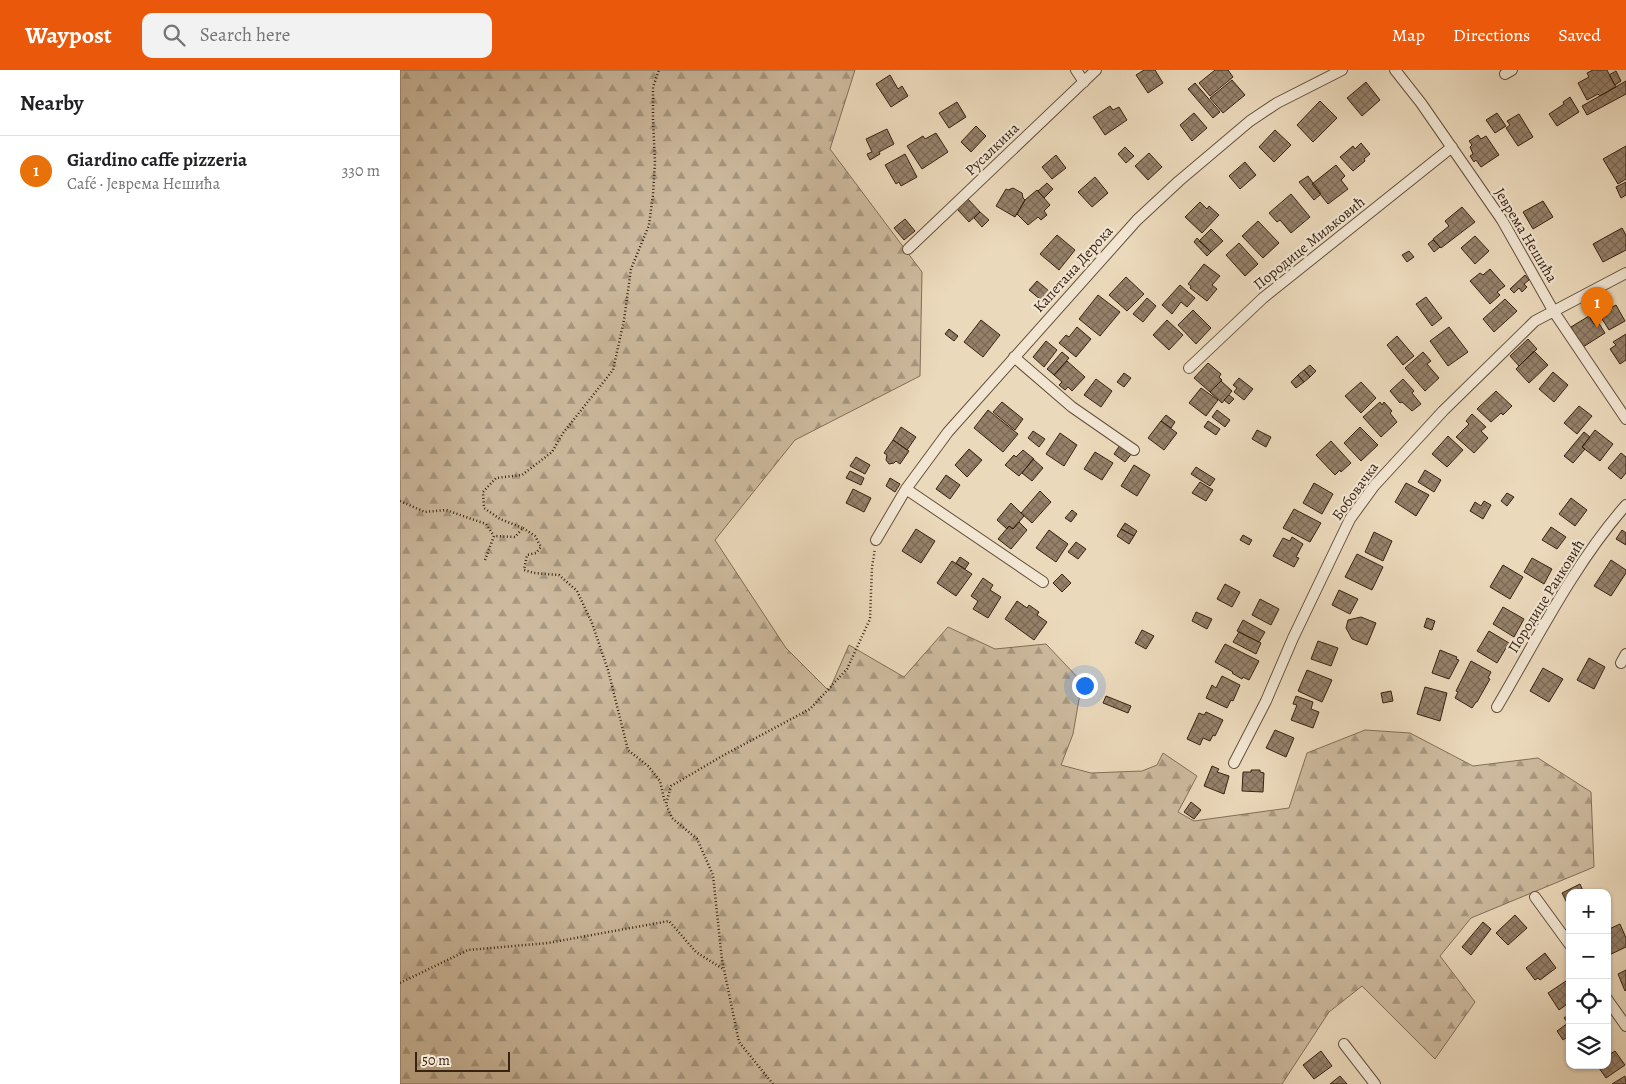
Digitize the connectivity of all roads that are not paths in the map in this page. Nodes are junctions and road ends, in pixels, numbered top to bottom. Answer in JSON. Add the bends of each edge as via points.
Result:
{"nodes":[{"id":1,"x":1076,"y":70,"type":"edge"},
{"id":2,"x":1096,"y":70,"type":"edge"},
{"id":3,"x":1342,"y":70,"type":"edge"},
{"id":4,"x":1395,"y":70,"type":"edge"},
{"id":5,"x":1084,"y":82,"type":"junction"},
{"id":6,"x":1452,"y":147,"type":"junction"},
{"id":7,"x":908,"y":249,"type":"dead end"},
{"id":8,"x":1626,"y":273,"type":"edge"},
{"id":9,"x":1554,"y":312,"type":"junction"},
{"id":10,"x":1014,"y":356,"type":"junction"},
{"id":11,"x":1190,"y":368,"type":"dead end"},
{"id":12,"x":1625,"y":417,"type":"edge"},
{"id":13,"x":1134,"y":450,"type":"dead end"},
{"id":14,"x":906,"y":489,"type":"junction"},
{"id":15,"x":1626,"y":505,"type":"edge"},
{"id":16,"x":876,"y":540,"type":"road end"},
{"id":17,"x":1043,"y":582,"type":"dead end"},
{"id":18,"x":1497,"y":707,"type":"dead end"},
{"id":19,"x":1234,"y":763,"type":"dead end"},
{"id":20,"x":1535,"y":896,"type":"dead end"},
{"id":21,"x":1566,"y":939,"type":"edge"},
{"id":22,"x":1611,"y":1005,"type":"edge"},
{"id":23,"x":1626,"y":1026,"type":"edge"},
{"id":24,"x":1344,"y":1044,"type":"dead end"},
{"id":25,"x":1375,"y":1084,"type":"edge"}],
"edges":[{"from":1,"to":5,"type":"street"},
{"from":2,"to":5,"type":"street","name":"Русалкина"},
{"from":3,"to":10,"type":"street","name":"Капетана Дерока","via":[[1277,103],[1250,121],[1179,181],[1137,220]]},
{"from":4,"to":6,"type":"street","name":"Јеврема Нешића"},
{"from":5,"to":7,"type":"street","name":"Русалкина"},
{"from":6,"to":9,"type":"street","name":"Јеврема Нешића","via":[[1502,220]]},
{"from":6,"to":11,"type":"street","name":"Породице Миљковић","via":[[1263,298]]},
{"from":8,"to":9,"type":"street","name":"Бобовачка"},
{"from":9,"to":12,"type":"street","name":"Јеврема Нешића"},
{"from":9,"to":19,"type":"street","name":"Бобовачка","via":[[1534,321],[1508,346],[1443,411],[1359,506]]},
{"from":10,"to":13,"type":"street","via":[[1072,407]]},
{"from":10,"to":14,"type":"street","name":"Капетана Дерока","via":[[948,432]]},
{"from":14,"to":16,"type":"street","name":"Капетана Дерока"},
{"from":14,"to":17,"type":"street"},
{"from":15,"to":18,"type":"street","name":"Породице Ранковић","via":[[1576,573]]},
{"from":20,"to":21,"type":"street"},
{"from":22,"to":23,"type":"street"},
{"from":24,"to":25,"type":"street"}]}
